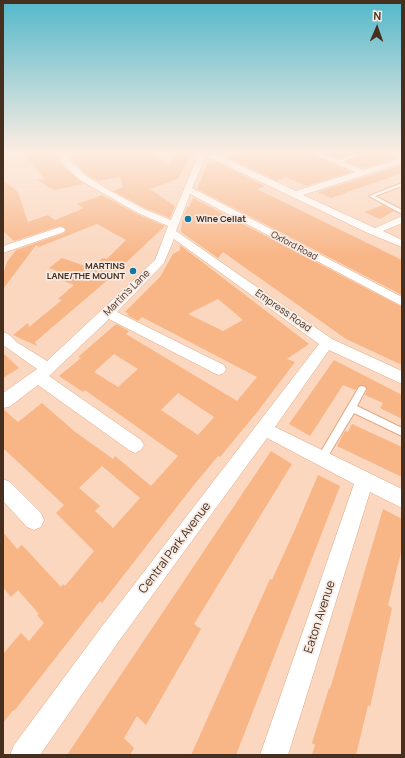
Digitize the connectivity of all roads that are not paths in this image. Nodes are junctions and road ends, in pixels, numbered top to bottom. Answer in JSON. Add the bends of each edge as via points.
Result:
{"nodes":[{"id":1,"x":97,"y":186,"type":"edge"},
{"id":2,"x":279,"y":186,"type":"edge"},
{"id":3,"x":321,"y":186,"type":"edge"},
{"id":4,"x":396,"y":186,"type":"edge"},
{"id":5,"x":187,"y":189,"type":"joint"},
{"id":6,"x":296,"y":194,"type":"junction"},
{"id":7,"x":402,"y":212,"type":"edge"},
{"id":8,"x":402,"y":219,"type":"edge"},
{"id":9,"x":172,"y":228,"type":"junction"},
{"id":10,"x":60,"y":230,"type":"dead end"},
{"id":11,"x":374,"y":232,"type":"junction"},
{"id":12,"x":402,"y":244,"type":"edge"},
{"id":13,"x":3,"y":250,"type":"edge"},
{"id":14,"x":402,"y":302,"type":"edge"},
{"id":15,"x":108,"y":313,"type":"junction"},
{"id":16,"x":3,"y":337,"type":"edge"},
{"id":17,"x":327,"y":343,"type":"junction"},
{"id":18,"x":219,"y":369,"type":"dead end"},
{"id":19,"x":43,"y":373,"type":"junction"},
{"id":20,"x":402,"y":378,"type":"edge"},
{"id":21,"x":362,"y":389,"type":"dead end"},
{"id":22,"x":3,"y":402,"type":"edge"},
{"id":23,"x":352,"y":408,"type":"junction"},
{"id":24,"x":264,"y":429,"type":"junction"},
{"id":25,"x":402,"y":432,"type":"edge"},
{"id":26,"x":136,"y":445,"type":"dead end"},
{"id":27,"x":322,"y":458,"type":"junction"},
{"id":28,"x":365,"y":480,"type":"junction"},
{"id":29,"x":3,"y":488,"type":"edge"},
{"id":30,"x":402,"y":499,"type":"edge"},
{"id":31,"x":34,"y":520,"type":"dead end"},
{"id":32,"x":24,"y":755,"type":"edge"},
{"id":33,"x":274,"y":755,"type":"edge"}],
"edges":[{"from":1,"to":9,"type":"street","name":"Empress Road"},
{"from":2,"to":6,"type":"street"},
{"from":3,"to":6,"type":"street"},
{"from":4,"to":7,"type":"lane","via":[[371,196]]},
{"from":5,"to":9,"type":"street","name":"Martin's Lane"},
{"from":5,"to":14,"type":"street","name":"Oxford Road"},
{"from":6,"to":11,"type":"street"},
{"from":8,"to":11,"type":"street"},
{"from":9,"to":15,"type":"street","name":"Martin's Lane","via":[[160,261]]},
{"from":9,"to":17,"type":"street","name":"Empress Road"},
{"from":10,"to":13,"type":"street"},
{"from":11,"to":12,"type":"street"},
{"from":15,"to":18,"type":"street"},
{"from":15,"to":19,"type":"street","name":"Martin's Lane"},
{"from":16,"to":19,"type":"street"},
{"from":17,"to":20,"type":"street","name":"Empress Road"},
{"from":17,"to":24,"type":"street","name":"Central Park Avenue"},
{"from":19,"to":22,"type":"street","name":"Martin's Lane"},
{"from":19,"to":26,"type":"street"},
{"from":21,"to":23,"type":"lane"},
{"from":23,"to":25,"type":"lane"},
{"from":23,"to":27,"type":"lane"},
{"from":24,"to":27,"type":"street"},
{"from":24,"to":32,"type":"street","name":"Central Park Avenue","via":[[111,633]]},
{"from":27,"to":28,"type":"street"},
{"from":28,"to":30,"type":"street"},
{"from":28,"to":33,"type":"street","name":"Eaton Avenue"},
{"from":29,"to":31,"type":"street"}]}
